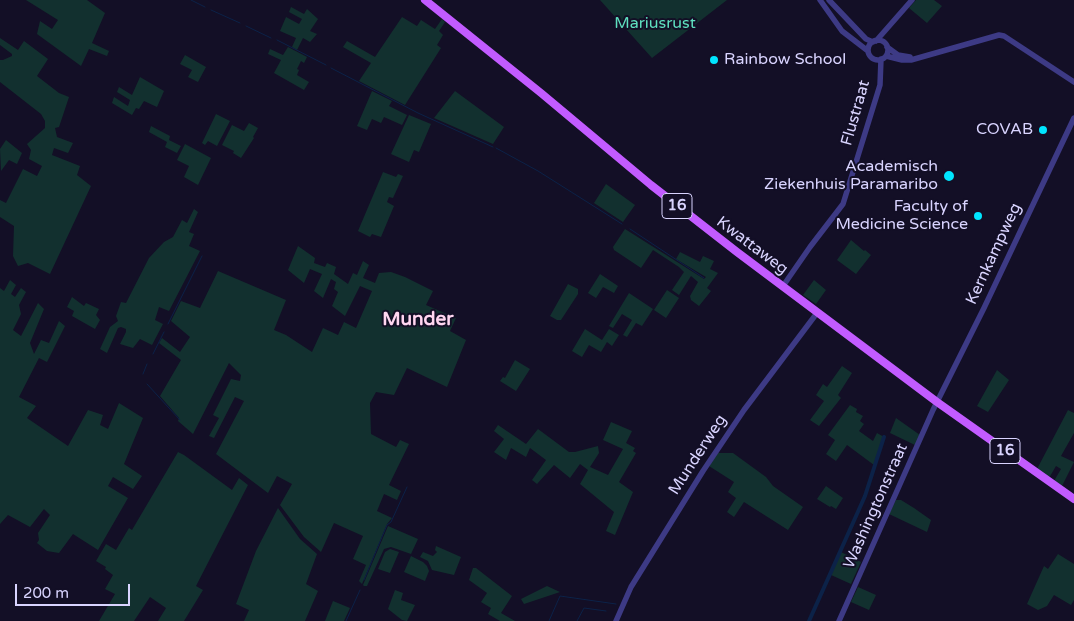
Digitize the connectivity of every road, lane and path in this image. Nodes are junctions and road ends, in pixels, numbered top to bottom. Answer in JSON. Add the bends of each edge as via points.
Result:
{"nodes":[{"id":1,"x":425,"y":0,"type":"edge"},
{"id":2,"x":820,"y":0,"type":"edge"},
{"id":3,"x":829,"y":0,"type":"edge"},
{"id":4,"x":912,"y":0,"type":"edge"},
{"id":5,"x":888,"y":28,"type":"junction"},
{"id":6,"x":874,"y":41,"type":"junction"},
{"id":7,"x":886,"y":45,"type":"junction"},
{"id":8,"x":868,"y":51,"type":"junction"},
{"id":9,"x":880,"y":58,"type":"junction"},
{"id":10,"x":920,"y":58,"type":"junction"},
{"id":11,"x":1074,"y":82,"type":"edge"},
{"id":12,"x":1074,"y":118,"type":"edge"},
{"id":13,"x":783,"y":286,"type":"junction"},
{"id":14,"x":818,"y":312,"type":"junction"},
{"id":15,"x":937,"y":402,"type":"junction"},
{"id":16,"x":1074,"y":499,"type":"edge"},
{"id":17,"x":616,"y":621,"type":"edge"},
{"id":18,"x":840,"y":621,"type":"edge"}],
"edges":[{"from":1,"to":13,"type":"main road","name":"Kwattaweg","number":"16","via":[[651,185]]},
{"from":2,"to":8,"type":"street","name":"Flustraat","via":[[842,31]]},
{"from":3,"to":6,"type":"street","via":[[866,39]]},
{"from":4,"to":5,"type":"street"},
{"from":5,"to":6,"type":"street"},
{"from":5,"to":7,"type":"street","via":[[884,36]]},
{"from":6,"to":7,"type":"street"},
{"from":6,"to":8,"type":"street"},
{"from":7,"to":9,"type":"street"},
{"from":7,"to":10,"type":"street","via":[[898,55]]},
{"from":8,"to":9,"type":"street","name":"Flustraat","via":[[870,56]]},
{"from":9,"to":10,"type":"street"},
{"from":9,"to":13,"type":"street","name":"Flustraat","via":[[880,85],[843,204]]},
{"from":10,"to":11,"type":"street","via":[[999,35]]},
{"from":12,"to":15,"type":"street","name":"Kernkampweg"},
{"from":13,"to":14,"type":"main road","name":"Kwattaweg","number":"16"},
{"from":14,"to":15,"type":"main road","name":"Kwattaweg","number":"16"},
{"from":14,"to":17,"type":"street","name":"Munderweg","via":[[744,410],[703,472],[631,587]]},
{"from":15,"to":16,"type":"main road","name":"Kwattaweg","number":"16"},
{"from":15,"to":18,"type":"street","name":"Washingtonstraat"}]}
